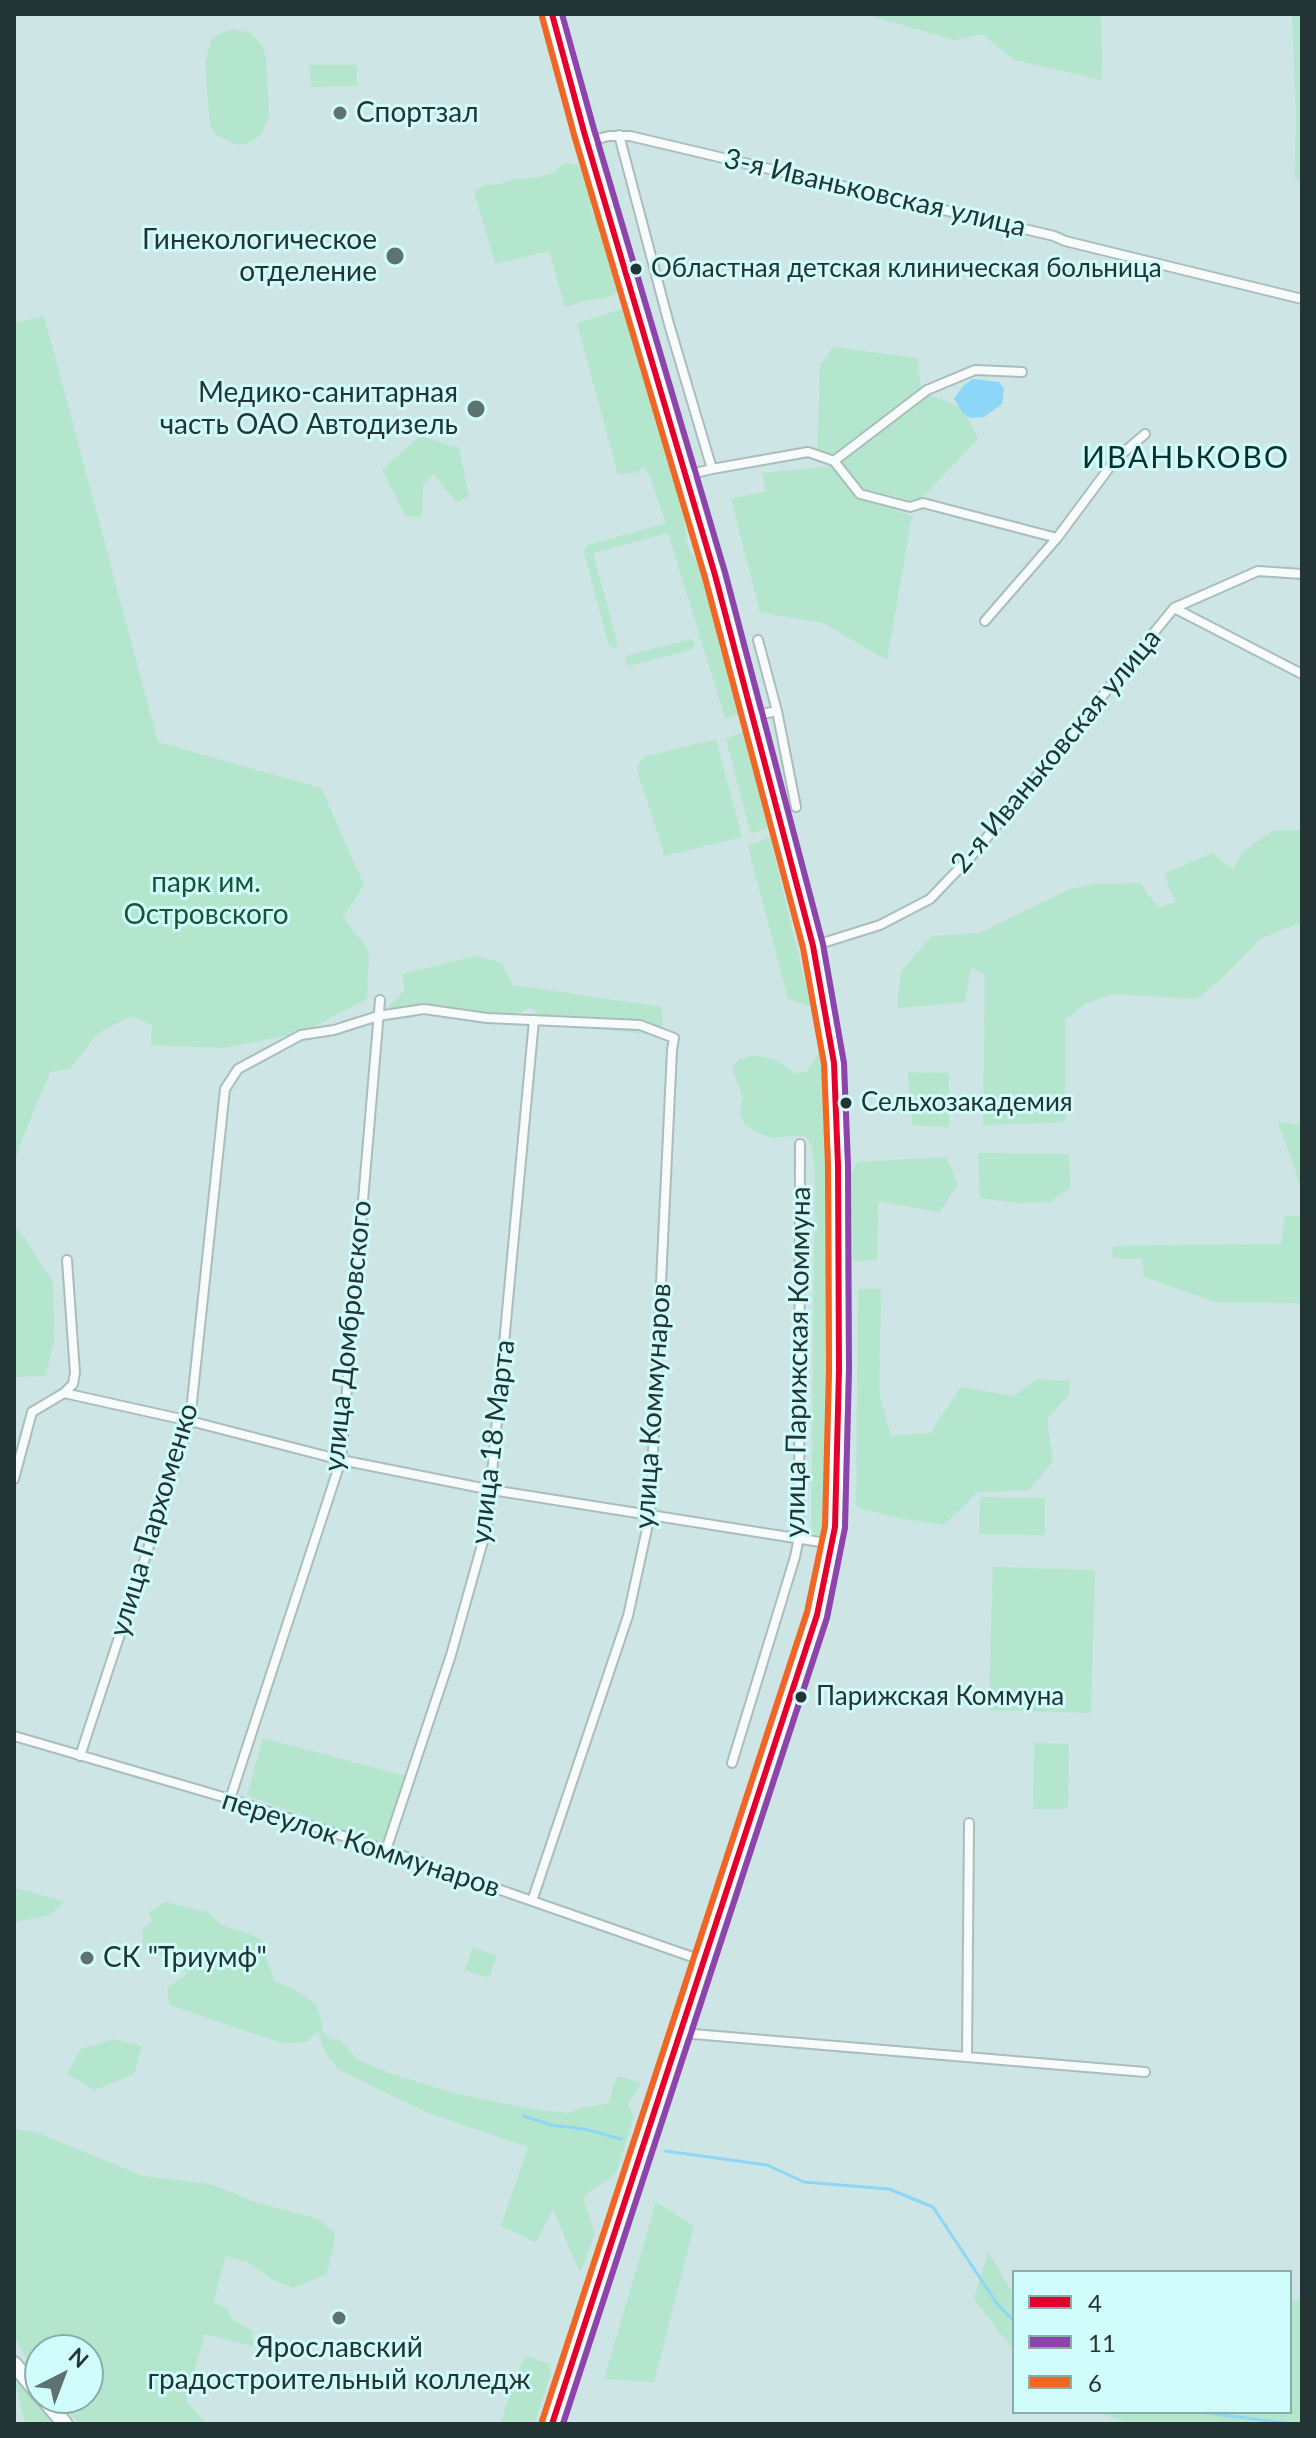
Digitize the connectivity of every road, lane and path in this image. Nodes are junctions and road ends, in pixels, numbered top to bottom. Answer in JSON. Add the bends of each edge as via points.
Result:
{"nodes":[{"id":1,"x":552,"y":14,"type":"edge"},
{"id":2,"x":619,"y":135,"type":"junction"},
{"id":3,"x":586,"y":142,"type":"junction"},
{"id":4,"x":1302,"y":299,"type":"edge"},
{"id":5,"x":1022,"y":372,"type":"dead end"},
{"id":6,"x":1145,"y":434,"type":"dead end"},
{"id":7,"x":834,"y":461,"type":"junction"},
{"id":8,"x":712,"y":469,"type":"junction"},
{"id":9,"x":687,"y":475,"type":"junction"},
{"id":10,"x":1057,"y":538,"type":"junction"},
{"id":11,"x":1302,"y":574,"type":"edge"},
{"id":12,"x":1174,"y":608,"type":"junction"},
{"id":13,"x":985,"y":621,"type":"dead end"},
{"id":14,"x":758,"y":640,"type":"dead end"},
{"id":15,"x":1302,"y":674,"type":"edge"},
{"id":16,"x":777,"y":711,"type":"junction"},
{"id":17,"x":753,"y":716,"type":"junction"},
{"id":18,"x":796,"y":807,"type":"dead end"},
{"id":19,"x":813,"y":946,"type":"junction"},
{"id":20,"x":380,"y":1000,"type":"dead end"},
{"id":21,"x":378,"y":1016,"type":"junction"},
{"id":22,"x":534,"y":1020,"type":"junction"},
{"id":23,"x":800,"y":1144,"type":"dead end"},
{"id":24,"x":67,"y":1260,"type":"dead end"},
{"id":25,"x":64,"y":1393,"type":"junction"},
{"id":26,"x":190,"y":1421,"type":"junction"},
{"id":27,"x":341,"y":1460,"type":"junction"},
{"id":28,"x":14,"y":1479,"type":"edge"},
{"id":29,"x":492,"y":1490,"type":"junction"},
{"id":30,"x":650,"y":1515,"type":"junction"},
{"id":31,"x":799,"y":1537,"type":"junction"},
{"id":32,"x":833,"y":1544,"type":"junction"},
{"id":33,"x":14,"y":1736,"type":"edge"},
{"id":34,"x":80,"y":1756,"type":"junction"},
{"id":35,"x":732,"y":1763,"type":"dead end"},
{"id":36,"x":230,"y":1799,"type":"junction"},
{"id":37,"x":969,"y":1823,"type":"dead end"},
{"id":38,"x":386,"y":1850,"type":"junction"},
{"id":39,"x":532,"y":1901,"type":"junction"},
{"id":40,"x":705,"y":1962,"type":"junction"},
{"id":41,"x":681,"y":2033,"type":"junction"},
{"id":42,"x":967,"y":2057,"type":"junction"},
{"id":43,"x":1145,"y":2072,"type":"dead end"},
{"id":44,"x":552,"y":2424,"type":"edge"}],
"edges":[{"from":1,"to":3,"type":"main road"},
{"from":2,"to":3,"type":"street","name":"3-я Иваньковская улица"},
{"from":2,"to":4,"type":"street","name":"3-я Иваньковская улица"},
{"from":2,"to":8,"type":"street"},
{"from":3,"to":9,"type":"main road"},
{"from":5,"to":7,"type":"street","via":[[975,370],[927,390]]},
{"from":6,"to":10,"type":"street","via":[[1115,460]]},
{"from":7,"to":8,"type":"street","via":[[808,452]]},
{"from":7,"to":10,"type":"street","via":[[860,494],[910,507],[923,503]]},
{"from":8,"to":9,"type":"street"},
{"from":9,"to":17,"type":"main road"},
{"from":10,"to":13,"type":"street"},
{"from":11,"to":12,"type":"street","name":"2-я Иваньковская улица","via":[[1258,571]]},
{"from":12,"to":15,"type":"street"},
{"from":12,"to":19,"type":"street","name":"2-я Иваньковская улица","via":[[975,852],[930,899],[880,925]]},
{"from":14,"to":16,"type":"street"},
{"from":16,"to":17,"type":"street"},
{"from":16,"to":18,"type":"street"},
{"from":17,"to":19,"type":"main road"},
{"from":19,"to":32,"type":"main road","via":[[834,1063],[837,1133],[839,1370]]},
{"from":20,"to":21,"type":"street","name":"улица Домбровского"},
{"from":21,"to":22,"type":"street","via":[[424,1009]]},
{"from":21,"to":26,"type":"street","name":"улица Пархоменко","via":[[301,1035],[238,1069],[225,1089]]},
{"from":21,"to":27,"type":"street","name":"улица Домбровского"},
{"from":22,"to":29,"type":"street","name":"улица 18 Марта"},
{"from":22,"to":30,"type":"street","name":"улица Коммунаров","via":[[640,1025],[674,1038]]},
{"from":23,"to":31,"type":"street","name":"улица Парижская Коммуна"},
{"from":24,"to":25,"type":"street","via":[[75,1373]]},
{"from":25,"to":26,"type":"street"},
{"from":25,"to":28,"type":"street","via":[[32,1412]]},
{"from":26,"to":27,"type":"street"},
{"from":26,"to":34,"type":"street","name":"улица Пархоменко"},
{"from":27,"to":29,"type":"street"},
{"from":27,"to":36,"type":"street","name":"улица Домбровского"},
{"from":29,"to":30,"type":"street"},
{"from":29,"to":38,"type":"street","name":"улица 18 Марта","via":[[487,1527],[451,1655]]},
{"from":30,"to":31,"type":"street"},
{"from":30,"to":39,"type":"street","name":"улица Коммунаров","via":[[628,1616]]},
{"from":31,"to":32,"type":"street"},
{"from":31,"to":35,"type":"street","name":"улица Парижская Коммуна"},
{"from":32,"to":40,"type":"main road","via":[[813,1628]]},
{"from":33,"to":34,"type":"street","name":"переулок Коммунаров"},
{"from":34,"to":36,"type":"street","name":"переулок Коммунаров"},
{"from":36,"to":38,"type":"street","name":"переулок Коммунаров"},
{"from":37,"to":42,"type":"street"},
{"from":38,"to":39,"type":"street","name":"переулок Коммунаров"},
{"from":39,"to":40,"type":"street","name":"переулок Коммунаров"},
{"from":40,"to":41,"type":"main road"},
{"from":41,"to":42,"type":"street"},
{"from":41,"to":44,"type":"main road"},
{"from":42,"to":43,"type":"street"}]}
